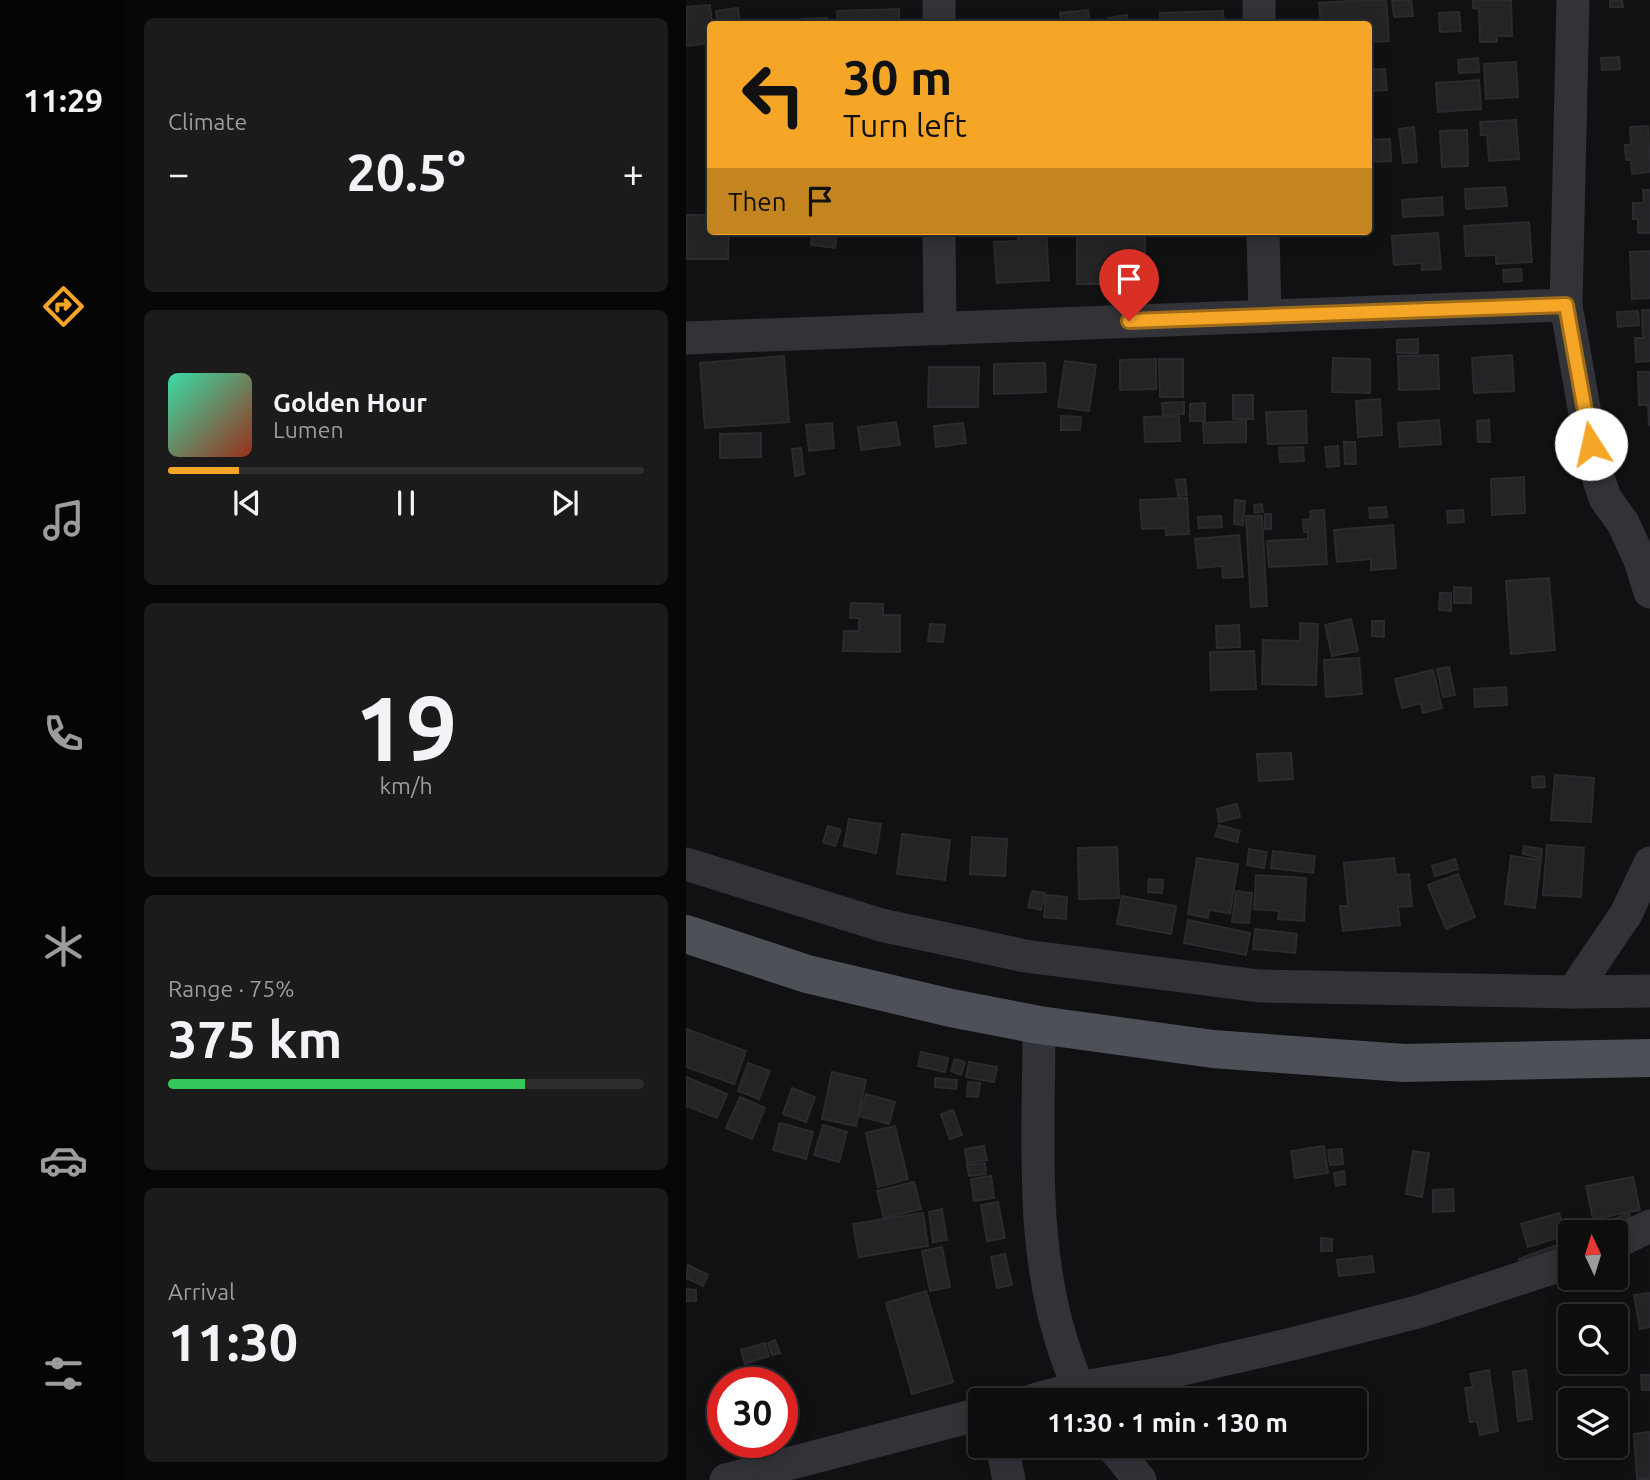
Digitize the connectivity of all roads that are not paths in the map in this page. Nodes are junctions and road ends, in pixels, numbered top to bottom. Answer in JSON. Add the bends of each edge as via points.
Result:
{"nodes":[{"id":1,"x":939,"y":0,"type":"edge"},
{"id":2,"x":1259,"y":0,"type":"edge"},
{"id":3,"x":1573,"y":0,"type":"edge"},
{"id":4,"x":939,"y":21,"type":"edge"},
{"id":5,"x":1259,"y":21,"type":"edge"},
{"id":6,"x":939,"y":235,"type":"edge"},
{"id":7,"x":1263,"y":235,"type":"edge"},
{"id":8,"x":1566,"y":305,"type":"junction"},
{"id":9,"x":1265,"y":316,"type":"junction"},
{"id":10,"x":940,"y":329,"type":"junction"},
{"id":11,"x":686,"y":338,"type":"edge"},
{"id":12,"x":1650,"y":592,"type":"edge"},
{"id":13,"x":1650,"y":863,"type":"edge"},
{"id":14,"x":686,"y":864,"type":"edge"},
{"id":15,"x":686,"y":934,"type":"edge"},
{"id":16,"x":1650,"y":991,"type":"edge"},
{"id":17,"x":1573,"y":992,"type":"junction"},
{"id":18,"x":1039,"y":1025,"type":"junction"},
{"id":19,"x":1650,"y":1058,"type":"edge"},
{"id":20,"x":1650,"y":1226,"type":"edge"},
{"id":21,"x":1628,"y":1237,"type":"edge"},
{"id":22,"x":1558,"y":1266,"type":"edge"},
{"id":23,"x":1079,"y":1388,"type":"edge"},
{"id":24,"x":1105,"y":1388,"type":"edge"},
{"id":25,"x":968,"y":1417,"type":"edge"},
{"id":26,"x":1004,"y":1458,"type":"edge"},
{"id":27,"x":1122,"y":1458,"type":"edge"},
{"id":28,"x":726,"y":1480,"type":"edge"},
{"id":29,"x":1009,"y":1480,"type":"edge"},
{"id":30,"x":1140,"y":1480,"type":"edge"}],
"edges":[{"from":1,"to":4,"type":"street"},
{"from":2,"to":5,"type":"street"},
{"from":3,"to":8,"type":"street"},
{"from":6,"to":10,"type":"street"},
{"from":7,"to":9,"type":"street"},
{"from":8,"to":9,"type":"street"},
{"from":8,"to":12,"type":"street","via":[[1594,465],[1605,498],[1640,560]]},
{"from":9,"to":10,"type":"street"},
{"from":10,"to":11,"type":"street"},
{"from":13,"to":17,"type":"street","via":[[1626,914]]},
{"from":14,"to":17,"type":"street","via":[[881,925],[1025,956],[1259,986]]},
{"from":15,"to":18,"type":"main road","via":[[807,974]]},
{"from":16,"to":17,"type":"street"},
{"from":18,"to":19,"type":"main road","via":[[1213,1049],[1404,1063]]},
{"from":18,"to":23,"type":"street","via":[[1039,1205],[1045,1270],[1056,1328]]},
{"from":20,"to":21,"type":"street"},
{"from":22,"to":24,"type":"street","via":[[1421,1311]]},
{"from":25,"to":28,"type":"street"},
{"from":26,"to":29,"type":"street"},
{"from":27,"to":30,"type":"street"}]}
